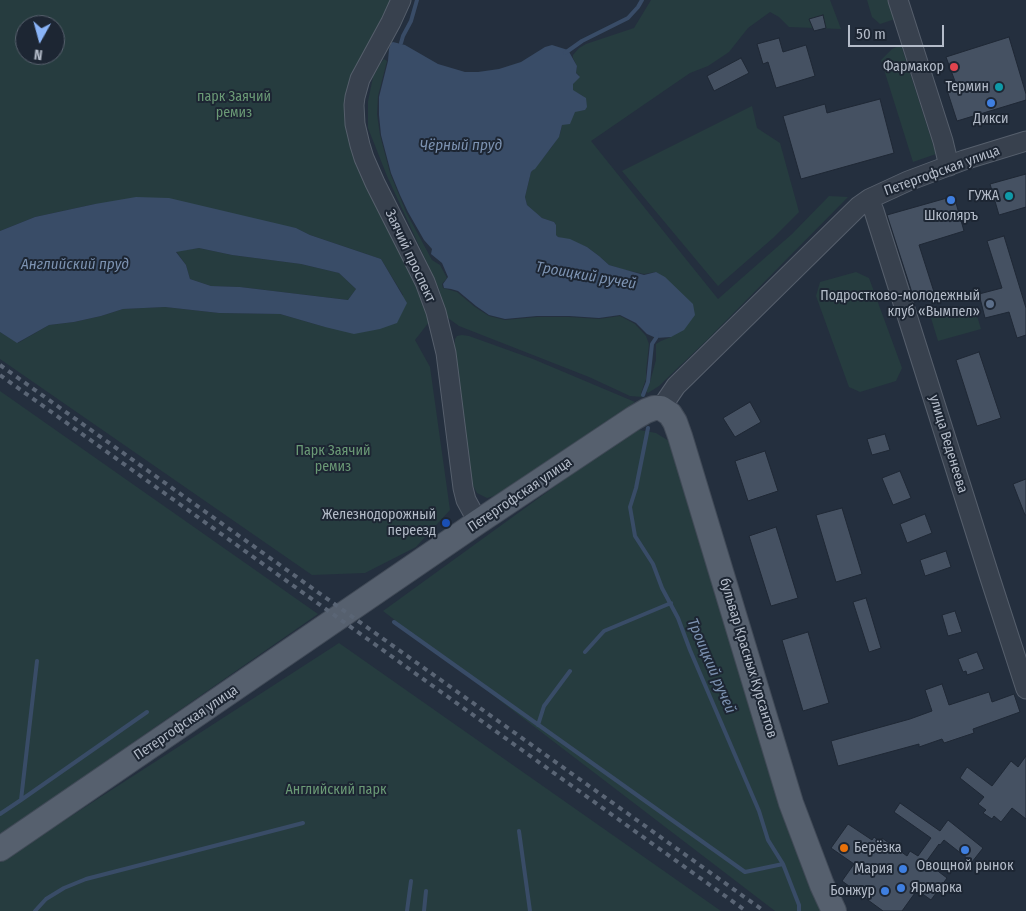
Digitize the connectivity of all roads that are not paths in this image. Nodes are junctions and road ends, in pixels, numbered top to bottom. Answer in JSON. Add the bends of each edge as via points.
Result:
{"nodes":[{"id":1,"x":401,"y":0,"type":"edge"},
{"id":2,"x":898,"y":0,"type":"edge"},
{"id":3,"x":1026,"y":141,"type":"edge"},
{"id":4,"x":949,"y":166,"type":"junction"},
{"id":5,"x":869,"y":200,"type":"junction"},
{"id":6,"x":661,"y":408,"type":"junction"},
{"id":7,"x":478,"y":522,"type":"junction"},
{"id":8,"x":1026,"y":689,"type":"edge"},
{"id":9,"x":0,"y":849,"type":"edge"},
{"id":10,"x":834,"y":911,"type":"edge"}],
"edges":[{"from":1,"to":7,"type":"street","name":"Заячий проспект","via":[[360,79],[354,105],[355,124],[364,158],[425,282],[436,312],[446,353],[460,478],[466,500]]},
{"from":2,"to":4,"type":"street"},
{"from":3,"to":4,"type":"street","name":"Петергофская улица"},
{"from":4,"to":5,"type":"street","name":"Петергофская улица"},
{"from":5,"to":6,"type":"street","name":"Петергофская улица","via":[[829,234],[697,364]]},
{"from":5,"to":8,"type":"street","name":"улица Веденеева"},
{"from":6,"to":7,"type":"main road","name":"Петергофская улица","via":[[634,418]]},
{"from":6,"to":10,"type":"main road","name":"бульвар Красных Курсантов","via":[[670,414],[680,436],[791,802]]},
{"from":7,"to":9,"type":"main road","name":"Петергофская улица"}]}
